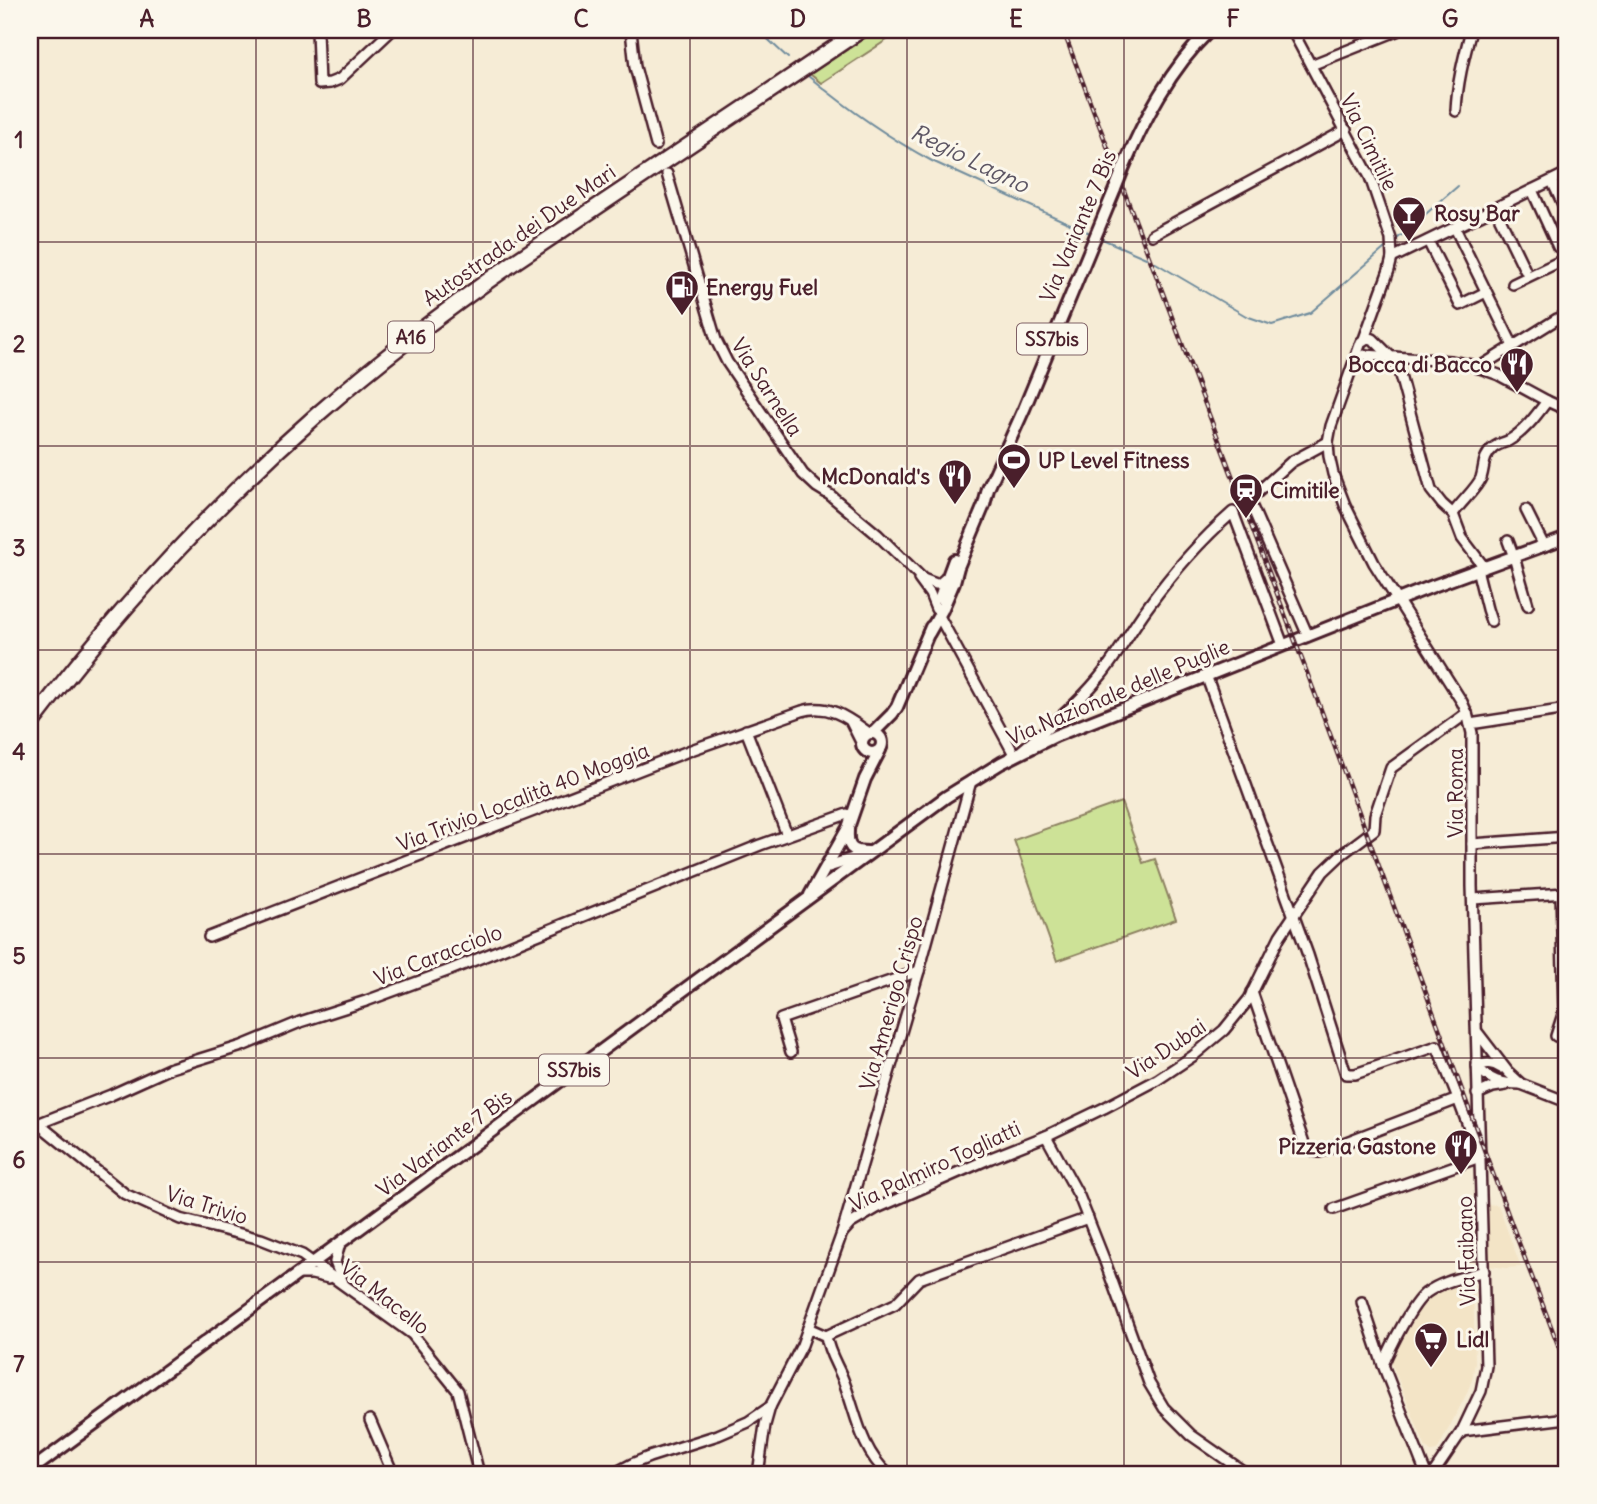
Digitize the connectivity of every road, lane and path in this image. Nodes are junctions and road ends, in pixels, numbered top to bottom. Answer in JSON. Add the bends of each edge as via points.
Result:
{"nodes":[{"id":1,"x":317,"y":30,"type":"edge"},
{"id":2,"x":392,"y":30,"type":"edge"},
{"id":3,"x":631,"y":30,"type":"edge"},
{"id":4,"x":844,"y":30,"type":"edge"},
{"id":5,"x":861,"y":30,"type":"edge"},
{"id":6,"x":1210,"y":30,"type":"edge"},
{"id":7,"x":1292,"y":30,"type":"edge"},
{"id":8,"x":1399,"y":30,"type":"edge"},
{"id":9,"x":1471,"y":30,"type":"edge"},
{"id":10,"x":1311,"y":65,"type":"junction"},
{"id":11,"x":1456,"y":111,"type":"dead end"},
{"id":12,"x":1346,"y":130,"type":"junction"},
{"id":13,"x":656,"y":145,"type":"dead end"},
{"id":14,"x":1567,"y":173,"type":"edge"},
{"id":15,"x":667,"y":174,"type":"dead end"},
{"id":16,"x":1552,"y":181,"type":"junction"},
{"id":17,"x":1532,"y":190,"type":"junction"},
{"id":18,"x":1495,"y":208,"type":"junction"},
{"id":19,"x":1567,"y":213,"type":"edge"},
{"id":20,"x":1455,"y":228,"type":"junction"},
{"id":21,"x":1152,"y":235,"type":"dead end"},
{"id":22,"x":1428,"y":240,"type":"junction"},
{"id":23,"x":1558,"y":247,"type":"dead end"},
{"id":24,"x":1392,"y":258,"type":"junction"},
{"id":25,"x":1567,"y":258,"type":"edge"},
{"id":26,"x":1525,"y":270,"type":"dead end"},
{"id":27,"x":1513,"y":284,"type":"dead end"},
{"id":28,"x":1486,"y":292,"type":"junction"},
{"id":29,"x":1372,"y":315,"type":"junction"},
{"id":30,"x":1567,"y":315,"type":"edge"},
{"id":31,"x":1364,"y":339,"type":"junction"},
{"id":32,"x":1376,"y":343,"type":"junction"},
{"id":33,"x":1513,"y":346,"type":"junction"},
{"id":34,"x":1366,"y":353,"type":"junction"},
{"id":35,"x":1392,"y":357,"type":"junction"},
{"id":36,"x":1478,"y":368,"type":"junction"},
{"id":37,"x":1547,"y":401,"type":"junction"},
{"id":38,"x":1567,"y":410,"type":"edge"},
{"id":39,"x":1328,"y":442,"type":"junction"},
{"id":40,"x":988,"y":489,"type":"junction"},
{"id":41,"x":1526,"y":510,"type":"dead end"},
{"id":42,"x":1453,"y":513,"type":"junction"},
{"id":43,"x":1567,"y":537,"type":"edge"},
{"id":44,"x":1508,"y":541,"type":"dead end"},
{"id":45,"x":1544,"y":546,"type":"junction"},
{"id":46,"x":1514,"y":557,"type":"junction"},
{"id":47,"x":958,"y":567,"type":"junction"},
{"id":48,"x":1480,"y":568,"type":"junction"},
{"id":49,"x":914,"y":572,"type":"junction"},
{"id":50,"x":946,"y":578,"type":"junction"},
{"id":51,"x":942,"y":592,"type":"junction"},
{"id":52,"x":930,"y":594,"type":"junction"},
{"id":53,"x":1398,"y":601,"type":"junction"},
{"id":54,"x":1528,"y":606,"type":"dead end"},
{"id":55,"x":937,"y":612,"type":"junction"},
{"id":56,"x":1491,"y":621,"type":"dead end"},
{"id":57,"x":1308,"y":636,"type":"junction"},
{"id":58,"x":1283,"y":645,"type":"junction"},
{"id":59,"x":1206,"y":675,"type":"junction"},
{"id":60,"x":30,"y":709,"type":"edge"},
{"id":61,"x":1567,"y":709,"type":"edge"},
{"id":62,"x":1467,"y":713,"type":"junction"},
{"id":63,"x":892,"y":714,"type":"junction"},
{"id":64,"x":851,"y":720,"type":"junction"},
{"id":65,"x":1471,"y":724,"type":"junction"},
{"id":66,"x":30,"y":725,"type":"edge"},
{"id":67,"x":746,"y":730,"type":"junction"},
{"id":68,"x":871,"y":733,"type":"junction"},
{"id":69,"x":862,"y":745,"type":"junction"},
{"id":70,"x":881,"y":747,"type":"junction"},
{"id":71,"x":1015,"y":756,"type":"junction"},
{"id":72,"x":865,"y":779,"type":"junction"},
{"id":73,"x":971,"y":781,"type":"junction"},
{"id":74,"x":848,"y":814,"type":"dead end"},
{"id":75,"x":848,"y":828,"type":"junction"},
{"id":76,"x":787,"y":835,"type":"junction"},
{"id":77,"x":1567,"y":837,"type":"edge"},
{"id":78,"x":1472,"y":844,"type":"junction"},
{"id":79,"x":871,"y":852,"type":"junction"},
{"id":80,"x":827,"y":867,"type":"junction"},
{"id":81,"x":840,"y":875,"type":"junction"},
{"id":82,"x":1564,"y":893,"type":"edge"},
{"id":83,"x":808,"y":899,"type":"junction"},
{"id":84,"x":1473,"y":899,"type":"junction"},
{"id":85,"x":1293,"y":916,"type":"junction"},
{"id":86,"x":209,"y":937,"type":"dead end"},
{"id":87,"x":919,"y":971,"type":"junction"},
{"id":88,"x":1252,"y":992,"type":"junction"},
{"id":89,"x":1477,"y":1032,"type":"junction"},
{"id":90,"x":1567,"y":1036,"type":"edge"},
{"id":91,"x":791,"y":1052,"type":"dead end"},
{"id":92,"x":1477,"y":1066,"type":"junction"},
{"id":93,"x":1508,"y":1072,"type":"junction"},
{"id":94,"x":1516,"y":1084,"type":"junction"},
{"id":95,"x":1478,"y":1094,"type":"junction"},
{"id":96,"x":1458,"y":1100,"type":"junction"},
{"id":97,"x":1567,"y":1102,"type":"edge"},
{"id":98,"x":30,"y":1117,"type":"edge"},
{"id":99,"x":40,"y":1124,"type":"junction"},
{"id":100,"x":1046,"y":1136,"type":"junction"},
{"id":101,"x":1480,"y":1155,"type":"junction"},
{"id":102,"x":1481,"y":1182,"type":"joint"},
{"id":103,"x":1334,"y":1209,"type":"dead end"},
{"id":104,"x":1088,"y":1218,"type":"junction"},
{"id":105,"x":842,"y":1233,"type":"junction"},
{"id":106,"x":340,"y":1243,"type":"junction"},
{"id":107,"x":313,"y":1264,"type":"junction"},
{"id":108,"x":1484,"y":1271,"type":"junction"},
{"id":109,"x":300,"y":1274,"type":"junction"},
{"id":110,"x":342,"y":1282,"type":"junction"},
{"id":111,"x":1362,"y":1302,"type":"dead end"},
{"id":112,"x":808,"y":1328,"type":"junction"},
{"id":113,"x":826,"y":1336,"type":"junction"},
{"id":114,"x":1383,"y":1365,"type":"junction"},
{"id":115,"x":771,"y":1404,"type":"junction"},
{"id":116,"x":1567,"y":1418,"type":"edge"},
{"id":117,"x":370,"y":1420,"type":"dead end"},
{"id":118,"x":1462,"y":1431,"type":"junction"},
{"id":119,"x":30,"y":1471,"type":"edge"},
{"id":120,"x":393,"y":1474,"type":"edge"},
{"id":121,"x":479,"y":1474,"type":"edge"},
{"id":122,"x":613,"y":1474,"type":"edge"},
{"id":123,"x":758,"y":1474,"type":"edge"},
{"id":124,"x":888,"y":1474,"type":"edge"},
{"id":125,"x":1247,"y":1474,"type":"edge"},
{"id":126,"x":1426,"y":1474,"type":"edge"},
{"id":127,"x":1433,"y":1474,"type":"edge"}],
"edges":[{"from":1,"to":2,"type":"street","via":[[319,84],[340,79]]},
{"from":3,"to":13,"type":"street","via":[[635,67]]},
{"from":4,"to":60,"type":"highway","name":"Autostrada dei Due Mari","number":"A16","via":[[490,267],[360,366],[266,449],[178,536]]},
{"from":5,"to":66,"type":"highway","name":"Autostrada dei Due Mari","number":"A16","via":[[465,296],[366,373],[272,455],[184,542]]},
{"from":6,"to":40,"type":"main road","name":"Via Variante 7 Bis","number":"SS7bis","bridge":true,"via":[[1181,62],[1140,130]]},
{"from":7,"to":10,"type":"street","name":"Via Cimitile"},
{"from":8,"to":10,"type":"street"},
{"from":9,"to":11,"type":"street"},
{"from":10,"to":12,"type":"street","name":"Via Cimitile"},
{"from":12,"to":21,"type":"street"},
{"from":12,"to":24,"type":"street","name":"Via Cimitile","via":[[1378,198]]},
{"from":14,"to":16,"type":"street"},
{"from":15,"to":49,"type":"street","name":"Via Sarnella","via":[[716,340],[727,362],[803,474],[878,535]]},
{"from":16,"to":17,"type":"street"},
{"from":16,"to":19,"type":"street"},
{"from":17,"to":18,"type":"street"},
{"from":17,"to":23,"type":"street"},
{"from":18,"to":20,"type":"street"},
{"from":18,"to":26,"type":"street"},
{"from":20,"to":22,"type":"street"},
{"from":20,"to":28,"type":"street"},
{"from":22,"to":24,"type":"street"},
{"from":22,"to":28,"type":"street","via":[[1460,305]]},
{"from":24,"to":29,"type":"street","name":"Via Cimitile"},
{"from":25,"to":27,"type":"street"},
{"from":28,"to":33,"type":"street"},
{"from":29,"to":31,"type":"street","name":"Via Cimitile"},
{"from":29,"to":32,"type":"street","name":"Via Cimitile"},
{"from":30,"to":33,"type":"street"},
{"from":31,"to":32,"type":"street"},
{"from":31,"to":34,"type":"street","name":"Via Cimitile"},
{"from":32,"to":34,"type":"street","via":[[1377,348]]},
{"from":32,"to":35,"type":"street"},
{"from":33,"to":36,"type":"street"},
{"from":34,"to":35,"type":"street"},
{"from":34,"to":39,"type":"street","via":[[1354,366]]},
{"from":35,"to":36,"type":"street","via":[[1460,362]]},
{"from":35,"to":42,"type":"street","via":[[1432,490]]},
{"from":36,"to":37,"type":"street"},
{"from":37,"to":38,"type":"street"},
{"from":37,"to":42,"type":"street","via":[[1521,431],[1491,449],[1480,479]]},
{"from":39,"to":53,"type":"street","name":"Via Roma","via":[[1333,474],[1345,505]]},
{"from":39,"to":57,"type":"street","via":[[1291,462],[1249,500]]},
{"from":40,"to":47,"type":"main road","name":"Via Variante 7 Bis","number":"SS7bis"},
{"from":40,"to":50,"type":"main road","name":"Via Variante 7 Bis","number":"SS7bis"},
{"from":41,"to":45,"type":"street"},
{"from":42,"to":48,"type":"street"},
{"from":43,"to":45,"type":"main road","name":"Via Nazionale delle Puglie"},
{"from":44,"to":46,"type":"street"},
{"from":45,"to":46,"type":"main road","name":"Via Nazionale delle Puglie"},
{"from":46,"to":48,"type":"main road","name":"Via Nazionale delle Puglie"},
{"from":46,"to":54,"type":"street"},
{"from":47,"to":51,"type":"main road","name":"Via Variante 7 Bis","number":"SS7bis"},
{"from":47,"to":55,"type":"main road","name":"Via Variante 7 Bis","number":"SS7bis"},
{"from":48,"to":53,"type":"main road","name":"Via Nazionale delle Puglie"},
{"from":48,"to":56,"type":"street"},
{"from":49,"to":50,"type":"street","via":[[932,584]]},
{"from":49,"to":52,"type":"street","name":"Via Sarnella"},
{"from":50,"to":51,"type":"main road","name":"Via Variante 7 Bis","number":"SS7bis"},
{"from":51,"to":52,"type":"street"},
{"from":51,"to":55,"type":"main road","name":"Via Variante 7 Bis","number":"SS7bis"},
{"from":52,"to":55,"type":"street","name":"Via Sarnella"},
{"from":53,"to":57,"type":"main road","name":"Via Nazionale delle Puglie"},
{"from":53,"to":62,"type":"street","name":"Via Roma"},
{"from":55,"to":63,"type":"main road","name":"Via Variante 7 Bis","number":"SS7bis"},
{"from":55,"to":71,"type":"street","name":"Via Sarnella"},
{"from":57,"to":58,"type":"main road","name":"Via Nazionale delle Puglie"},
{"from":58,"to":59,"type":"main road","name":"Via Nazionale delle Puglie"},
{"from":58,"to":71,"type":"street","via":[[1233,512],[1176,571],[1098,679]]},
{"from":59,"to":71,"type":"main road","name":"Via Nazionale delle Puglie"},
{"from":59,"to":85,"type":"street"},
{"from":61,"to":65,"type":"street"},
{"from":62,"to":65,"type":"street","name":"Via Roma"},
{"from":62,"to":85,"type":"street","name":"Via Dubai","via":[[1391,768],[1374,830],[1323,872]]},
{"from":63,"to":68,"type":"main road","name":"Via Variante 7 Bis","number":"SS7bis"},
{"from":63,"to":70,"type":"main road","name":"Via Variante 7 Bis","number":"SS7bis"},
{"from":64,"to":67,"type":"street","name":"Via Trivio Località 40 Moggia","via":[[828,709],[812,708]]},
{"from":64,"to":68,"type":"street","name":"Via Trivio Località 40 Moggia"},
{"from":64,"to":69,"type":"street"},
{"from":65,"to":78,"type":"street","name":"Via Roma"},
{"from":67,"to":76,"type":"street"},
{"from":67,"to":86,"type":"street","name":"Via Trivio Località 40 Moggia"},
{"from":68,"to":69,"type":"main road","number":"SS7bis"},
{"from":68,"to":70,"type":"main road","via":[[881,737]]},
{"from":69,"to":70,"type":"main road","via":[[870,753]]},
{"from":69,"to":72,"type":"main road","name":"Via Variante 7 Bis","number":"SS7bis"},
{"from":70,"to":72,"type":"main road","name":"Via Variante 7 Bis","number":"SS7bis"},
{"from":71,"to":73,"type":"main road","name":"Via Nazionale delle Puglie"},
{"from":72,"to":75,"type":"main road","name":"Via Variante 7 Bis","number":"SS7bis"},
{"from":73,"to":79,"type":"main road","name":"Via Nazionale delle Puglie"},
{"from":73,"to":87,"type":"street","name":"Via Amerigo Crispo"},
{"from":74,"to":76,"type":"street","name":"Via Caracciolo"},
{"from":75,"to":79,"type":"main road","via":[[852,848]]},
{"from":75,"to":80,"type":"main road","name":"Via Variante 7 Bis","number":"SS7bis"},
{"from":76,"to":99,"type":"street","name":"Via Caracciolo","via":[[450,970],[171,1068]]},
{"from":77,"to":78,"type":"street"},
{"from":78,"to":84,"type":"street","name":"Via Roma"},
{"from":79,"to":80,"type":"main road","name":"Via Nazionale delle Puglie"},
{"from":79,"to":81,"type":"main road","name":"Via Nazionale delle Puglie"},
{"from":80,"to":81,"type":"main road"},
{"from":80,"to":83,"type":"main road","name":"Via Variante 7 Bis","number":"SS7bis"},
{"from":81,"to":83,"type":"main road","name":"Via Nazionale delle Puglie"},
{"from":82,"to":84,"type":"street"},
{"from":82,"to":90,"type":"street","via":[[1564,1011],[1556,1036]]},
{"from":83,"to":106,"type":"main road","name":"Via Variante 7 Bis","number":"SS7bis"},
{"from":84,"to":89,"type":"street","name":"Via Roma"},
{"from":85,"to":88,"type":"street","name":"Via Dubai"},
{"from":85,"to":96,"type":"street","via":[[1346,1074],[1437,1046]]},
{"from":87,"to":91,"type":"street","via":[[781,1019]]},
{"from":87,"to":105,"type":"street","name":"Via Amerigo Crispo"},
{"from":88,"to":96,"type":"street","via":[[1308,1149],[1320,1152]]},
{"from":88,"to":100,"type":"street","name":"Via Dubai","via":[[1224,1030],[1193,1056],[1157,1080]]},
{"from":89,"to":92,"type":"street","name":"Via Roma"},
{"from":89,"to":93,"type":"street"},
{"from":92,"to":93,"type":"street","via":[[1495,1064]]},
{"from":92,"to":94,"type":"street","via":[[1489,1078]]},
{"from":92,"to":95,"type":"street","name":"Via Roma"},
{"from":93,"to":94,"type":"street"},
{"from":94,"to":95,"type":"street"},
{"from":94,"to":97,"type":"street"},
{"from":95,"to":101,"type":"street","name":"Via Roma"},
{"from":96,"to":101,"type":"street"},
{"from":98,"to":99,"type":"street","name":"Via Trivio"},
{"from":99,"to":107,"type":"street","name":"Via Trivio","via":[[125,1194],[180,1219],[302,1255]]},
{"from":100,"to":104,"type":"street"},
{"from":100,"to":105,"type":"street","name":"Via Palmiro Togliatti","via":[[877,1208]]},
{"from":101,"to":102,"type":"street","name":"Via Roma"},
{"from":101,"to":103,"type":"street"},
{"from":102,"to":108,"type":"street","name":"Via Faibano"},
{"from":104,"to":113,"type":"street","via":[[919,1279],[895,1304]]},
{"from":104,"to":125,"type":"street","via":[[1149,1383],[1164,1408],[1191,1434]]},
{"from":105,"to":112,"type":"street","name":"Via Amerigo Crispo"},
{"from":106,"to":107,"type":"main road","name":"Via Variante 7 Bis","number":"SS7bis"},
{"from":106,"to":110,"type":"street","via":[[335,1262]]},
{"from":107,"to":109,"type":"main road","name":"Via Variante 7 Bis","number":"SS7bis"},
{"from":107,"to":110,"type":"street","name":"Via Macello"},
{"from":108,"to":114,"type":"street","via":[[1424,1293]]},
{"from":108,"to":118,"type":"street","name":"Via Faibano","via":[[1486,1366]]},
{"from":109,"to":110,"type":"street"},
{"from":109,"to":119,"type":"main road","name":"Via Variante 7 Bis","number":"SS7bis"},
{"from":110,"to":121,"type":"street","name":"Via Macello","via":[[412,1335],[458,1391]]},
{"from":111,"to":114,"type":"street"},
{"from":112,"to":113,"type":"street"},
{"from":112,"to":115,"type":"street","name":"Via Amerigo Crispo"},
{"from":113,"to":124,"type":"street","via":[[863,1439]]},
{"from":114,"to":126,"type":"street"},
{"from":115,"to":122,"type":"street","via":[[737,1428]]},
{"from":115,"to":123,"type":"street"},
{"from":116,"to":118,"type":"street"},
{"from":117,"to":120,"type":"street"},
{"from":118,"to":127,"type":"street","name":"Via Faibano"}]}
